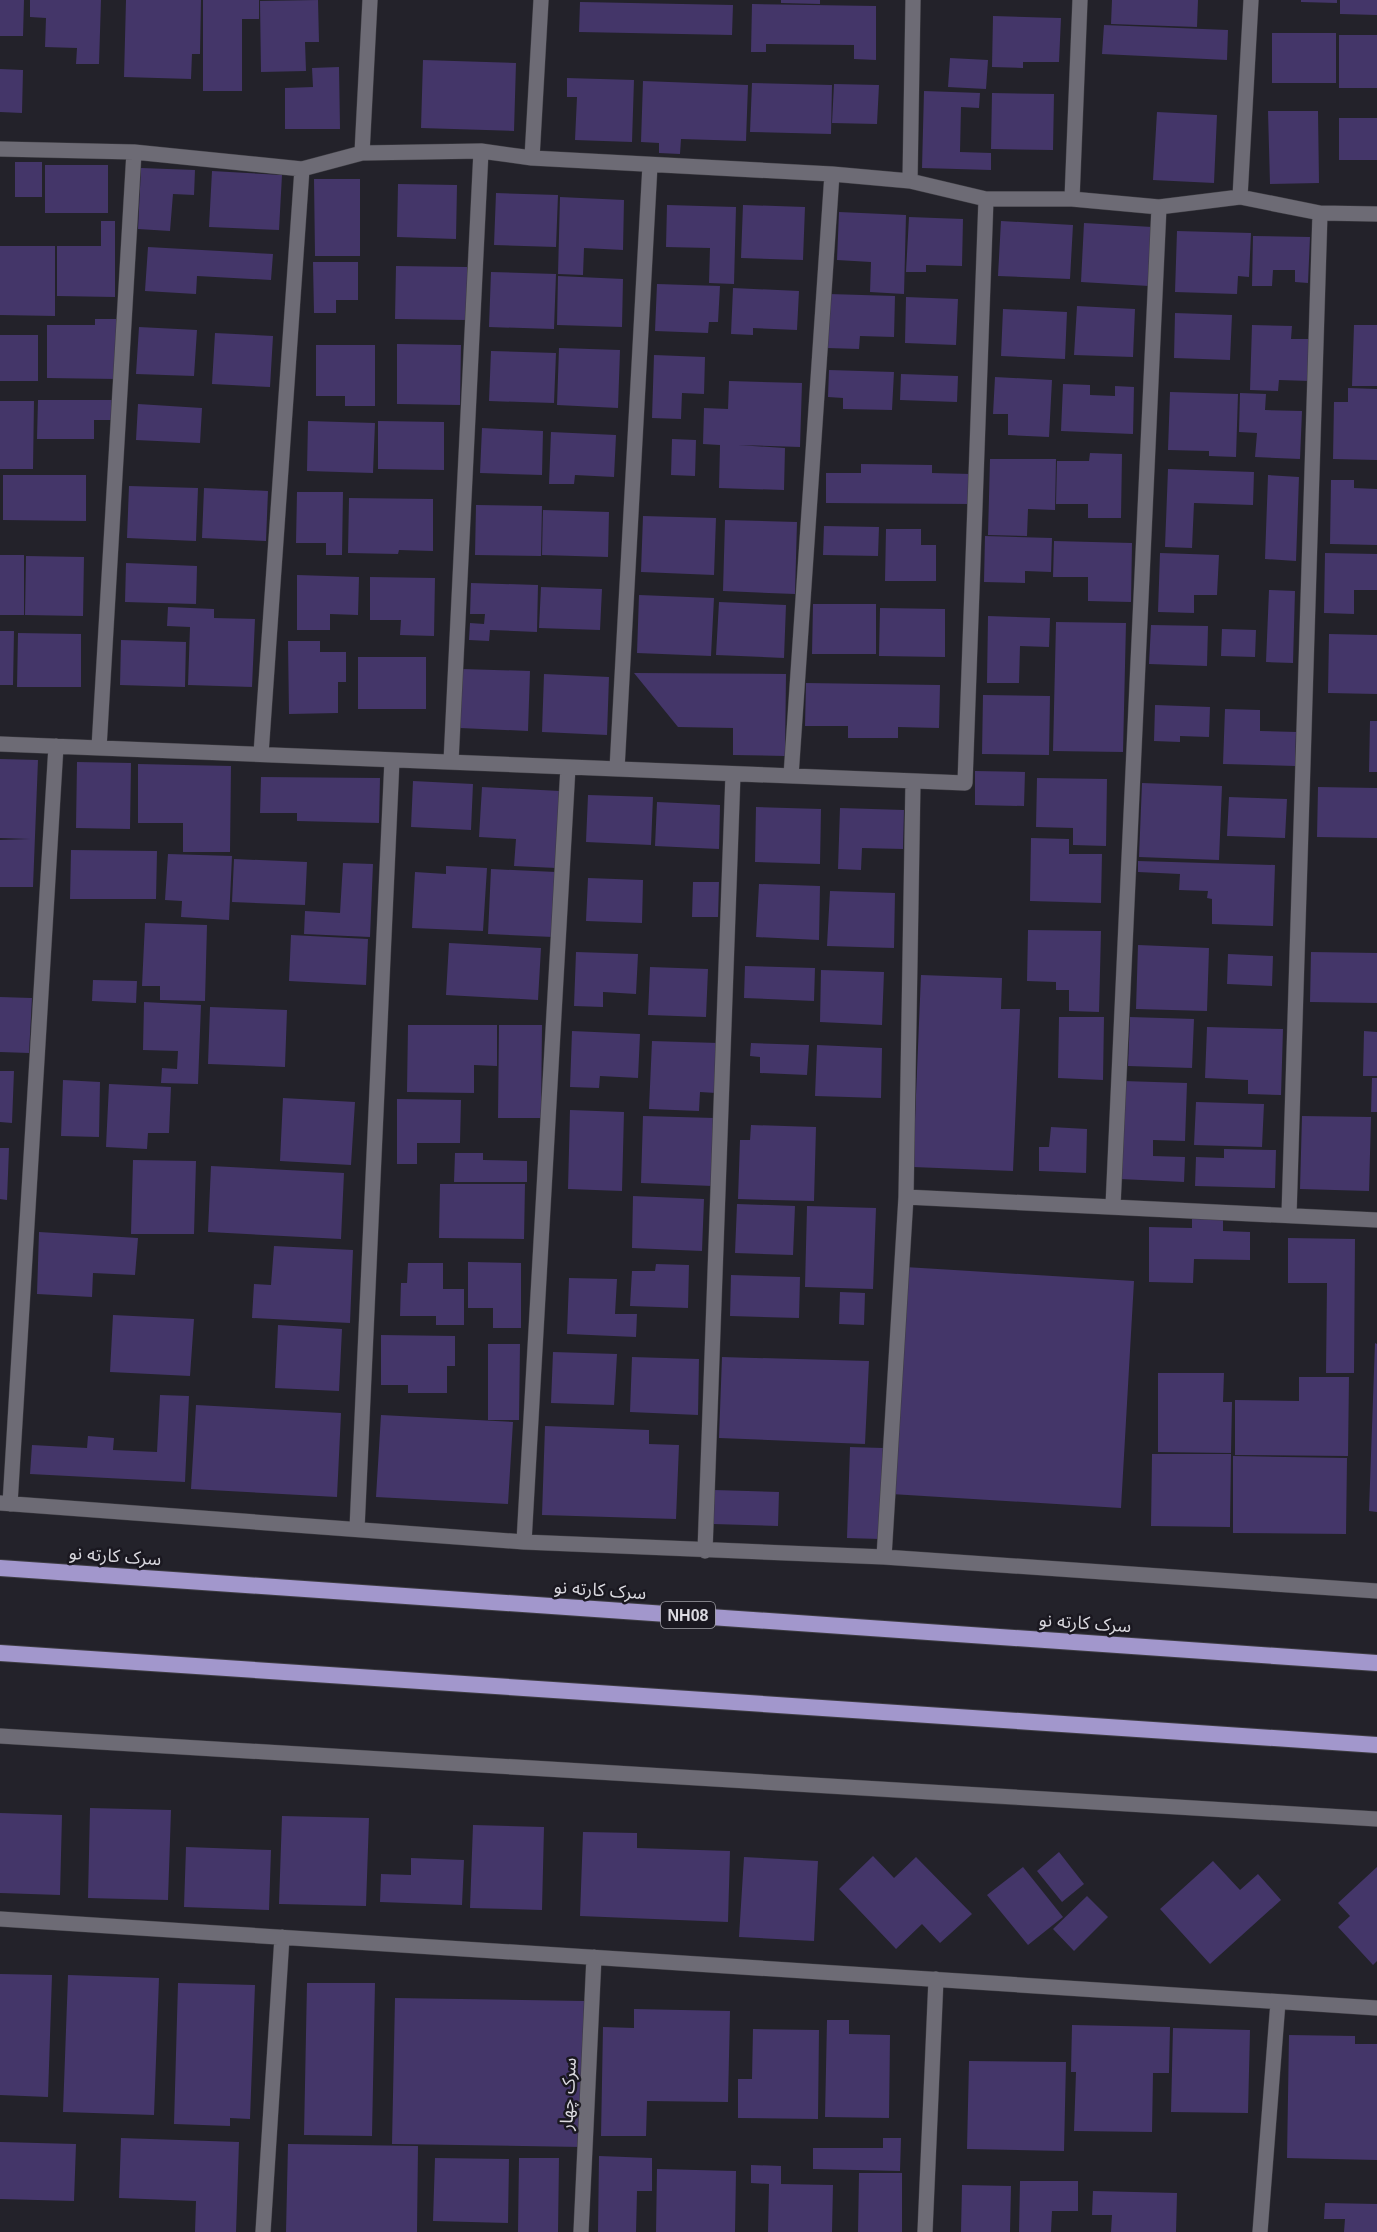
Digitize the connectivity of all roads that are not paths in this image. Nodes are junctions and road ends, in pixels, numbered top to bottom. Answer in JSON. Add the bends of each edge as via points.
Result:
{"nodes":[{"id":1,"x":370,"y":0,"type":"edge"},
{"id":2,"x":541,"y":0,"type":"edge"},
{"id":3,"x":913,"y":0,"type":"edge"},
{"id":4,"x":1080,"y":0,"type":"edge"},
{"id":5,"x":1251,"y":0,"type":"edge"},
{"id":6,"x":0,"y":149,"type":"edge"},
{"id":7,"x":481,"y":151,"type":"junction"},
{"id":8,"x":134,"y":152,"type":"junction"},
{"id":9,"x":362,"y":153,"type":"junction"},
{"id":10,"x":532,"y":158,"type":"junction"},
{"id":11,"x":650,"y":165,"type":"junction"},
{"id":12,"x":302,"y":169,"type":"junction"},
{"id":13,"x":832,"y":174,"type":"junction"},
{"id":14,"x":910,"y":181,"type":"junction"},
{"id":15,"x":1240,"y":196,"type":"junction"},
{"id":16,"x":986,"y":199,"type":"junction"},
{"id":17,"x":1072,"y":199,"type":"junction"},
{"id":18,"x":1159,"y":207,"type":"junction"},
{"id":19,"x":1320,"y":213,"type":"junction"},
{"id":20,"x":1377,"y":214,"type":"edge"},
{"id":21,"x":0,"y":744,"type":"edge"},
{"id":22,"x":56,"y":746,"type":"junction"},
{"id":23,"x":99,"y":748,"type":"junction"},
{"id":24,"x":261,"y":754,"type":"junction"},
{"id":25,"x":392,"y":760,"type":"junction"},
{"id":26,"x":451,"y":762,"type":"junction"},
{"id":27,"x":568,"y":767,"type":"junction"},
{"id":28,"x":616,"y":769,"type":"junction"},
{"id":29,"x":733,"y":774,"type":"junction"},
{"id":30,"x":791,"y":776,"type":"junction"},
{"id":31,"x":913,"y":781,"type":"junction"},
{"id":32,"x":906,"y":1197,"type":"junction"},
{"id":33,"x":1113,"y":1206,"type":"junction"},
{"id":34,"x":1289,"y":1215,"type":"junction"},
{"id":35,"x":1377,"y":1220,"type":"edge"},
{"id":36,"x":5,"y":1504,"type":"edge"},
{"id":37,"x":357,"y":1529,"type":"junction"},
{"id":38,"x":524,"y":1542,"type":"junction"},
{"id":39,"x":705,"y":1551,"type":"junction"},
{"id":40,"x":884,"y":1557,"type":"junction"},
{"id":41,"x":0,"y":1568,"type":"edge"},
{"id":42,"x":1377,"y":1591,"type":"edge"},
{"id":43,"x":0,"y":1653,"type":"edge"},
{"id":44,"x":1377,"y":1663,"type":"edge"},
{"id":45,"x":0,"y":1736,"type":"edge"},
{"id":46,"x":1377,"y":1745,"type":"edge"},
{"id":47,"x":1377,"y":1819,"type":"edge"},
{"id":48,"x":0,"y":1919,"type":"edge"},
{"id":49,"x":282,"y":1937,"type":"junction"},
{"id":50,"x":594,"y":1957,"type":"junction"},
{"id":51,"x":936,"y":1979,"type":"junction"},
{"id":52,"x":1278,"y":2002,"type":"junction"},
{"id":53,"x":1377,"y":2008,"type":"edge"},
{"id":54,"x":263,"y":2232,"type":"edge"},
{"id":55,"x":581,"y":2232,"type":"edge"},
{"id":56,"x":926,"y":2232,"type":"edge"},
{"id":57,"x":1260,"y":2232,"type":"edge"}],
"edges":[{"from":1,"to":9,"type":"street"},
{"from":2,"to":10,"type":"street"},
{"from":3,"to":14,"type":"street"},
{"from":4,"to":17,"type":"street"},
{"from":5,"to":15,"type":"street"},
{"from":6,"to":8,"type":"street"},
{"from":7,"to":9,"type":"street"},
{"from":7,"to":10,"type":"street"},
{"from":7,"to":26,"type":"street"},
{"from":8,"to":12,"type":"street"},
{"from":8,"to":23,"type":"street"},
{"from":9,"to":12,"type":"street"},
{"from":10,"to":11,"type":"street"},
{"from":11,"to":13,"type":"street"},
{"from":11,"to":28,"type":"street"},
{"from":12,"to":24,"type":"street"},
{"from":13,"to":14,"type":"street"},
{"from":13,"to":30,"type":"street"},
{"from":14,"to":16,"type":"street"},
{"from":15,"to":18,"type":"street"},
{"from":15,"to":19,"type":"street"},
{"from":16,"to":17,"type":"street"},
{"from":16,"to":31,"type":"street","via":[[965,783]]},
{"from":17,"to":18,"type":"street"},
{"from":18,"to":33,"type":"street"},
{"from":19,"to":20,"type":"street"},
{"from":19,"to":34,"type":"street"},
{"from":21,"to":22,"type":"street"},
{"from":22,"to":23,"type":"street"},
{"from":22,"to":36,"type":"street"},
{"from":23,"to":24,"type":"street"},
{"from":24,"to":25,"type":"street"},
{"from":25,"to":26,"type":"street"},
{"from":25,"to":37,"type":"street"},
{"from":26,"to":27,"type":"street"},
{"from":27,"to":28,"type":"street"},
{"from":27,"to":38,"type":"street"},
{"from":28,"to":29,"type":"street"},
{"from":29,"to":30,"type":"street"},
{"from":29,"to":39,"type":"street"},
{"from":30,"to":31,"type":"street"},
{"from":31,"to":32,"type":"street"},
{"from":32,"to":33,"type":"street"},
{"from":32,"to":40,"type":"street"},
{"from":33,"to":34,"type":"street"},
{"from":34,"to":35,"type":"street"},
{"from":36,"to":37,"type":"street"},
{"from":37,"to":38,"type":"street"},
{"from":38,"to":39,"type":"street"},
{"from":39,"to":40,"type":"street"},
{"from":40,"to":42,"type":"street"},
{"from":41,"to":44,"type":"highway","name":"سرک کارته نو","number":"NH08"},
{"from":43,"to":46,"type":"highway"},
{"from":45,"to":47,"type":"street"},
{"from":48,"to":49,"type":"street"},
{"from":49,"to":50,"type":"street"},
{"from":49,"to":54,"type":"street"},
{"from":50,"to":51,"type":"street"},
{"from":50,"to":55,"type":"street","name":"سرک چهار"},
{"from":51,"to":52,"type":"street"},
{"from":51,"to":56,"type":"street"},
{"from":52,"to":53,"type":"street"},
{"from":52,"to":57,"type":"street"}]}
